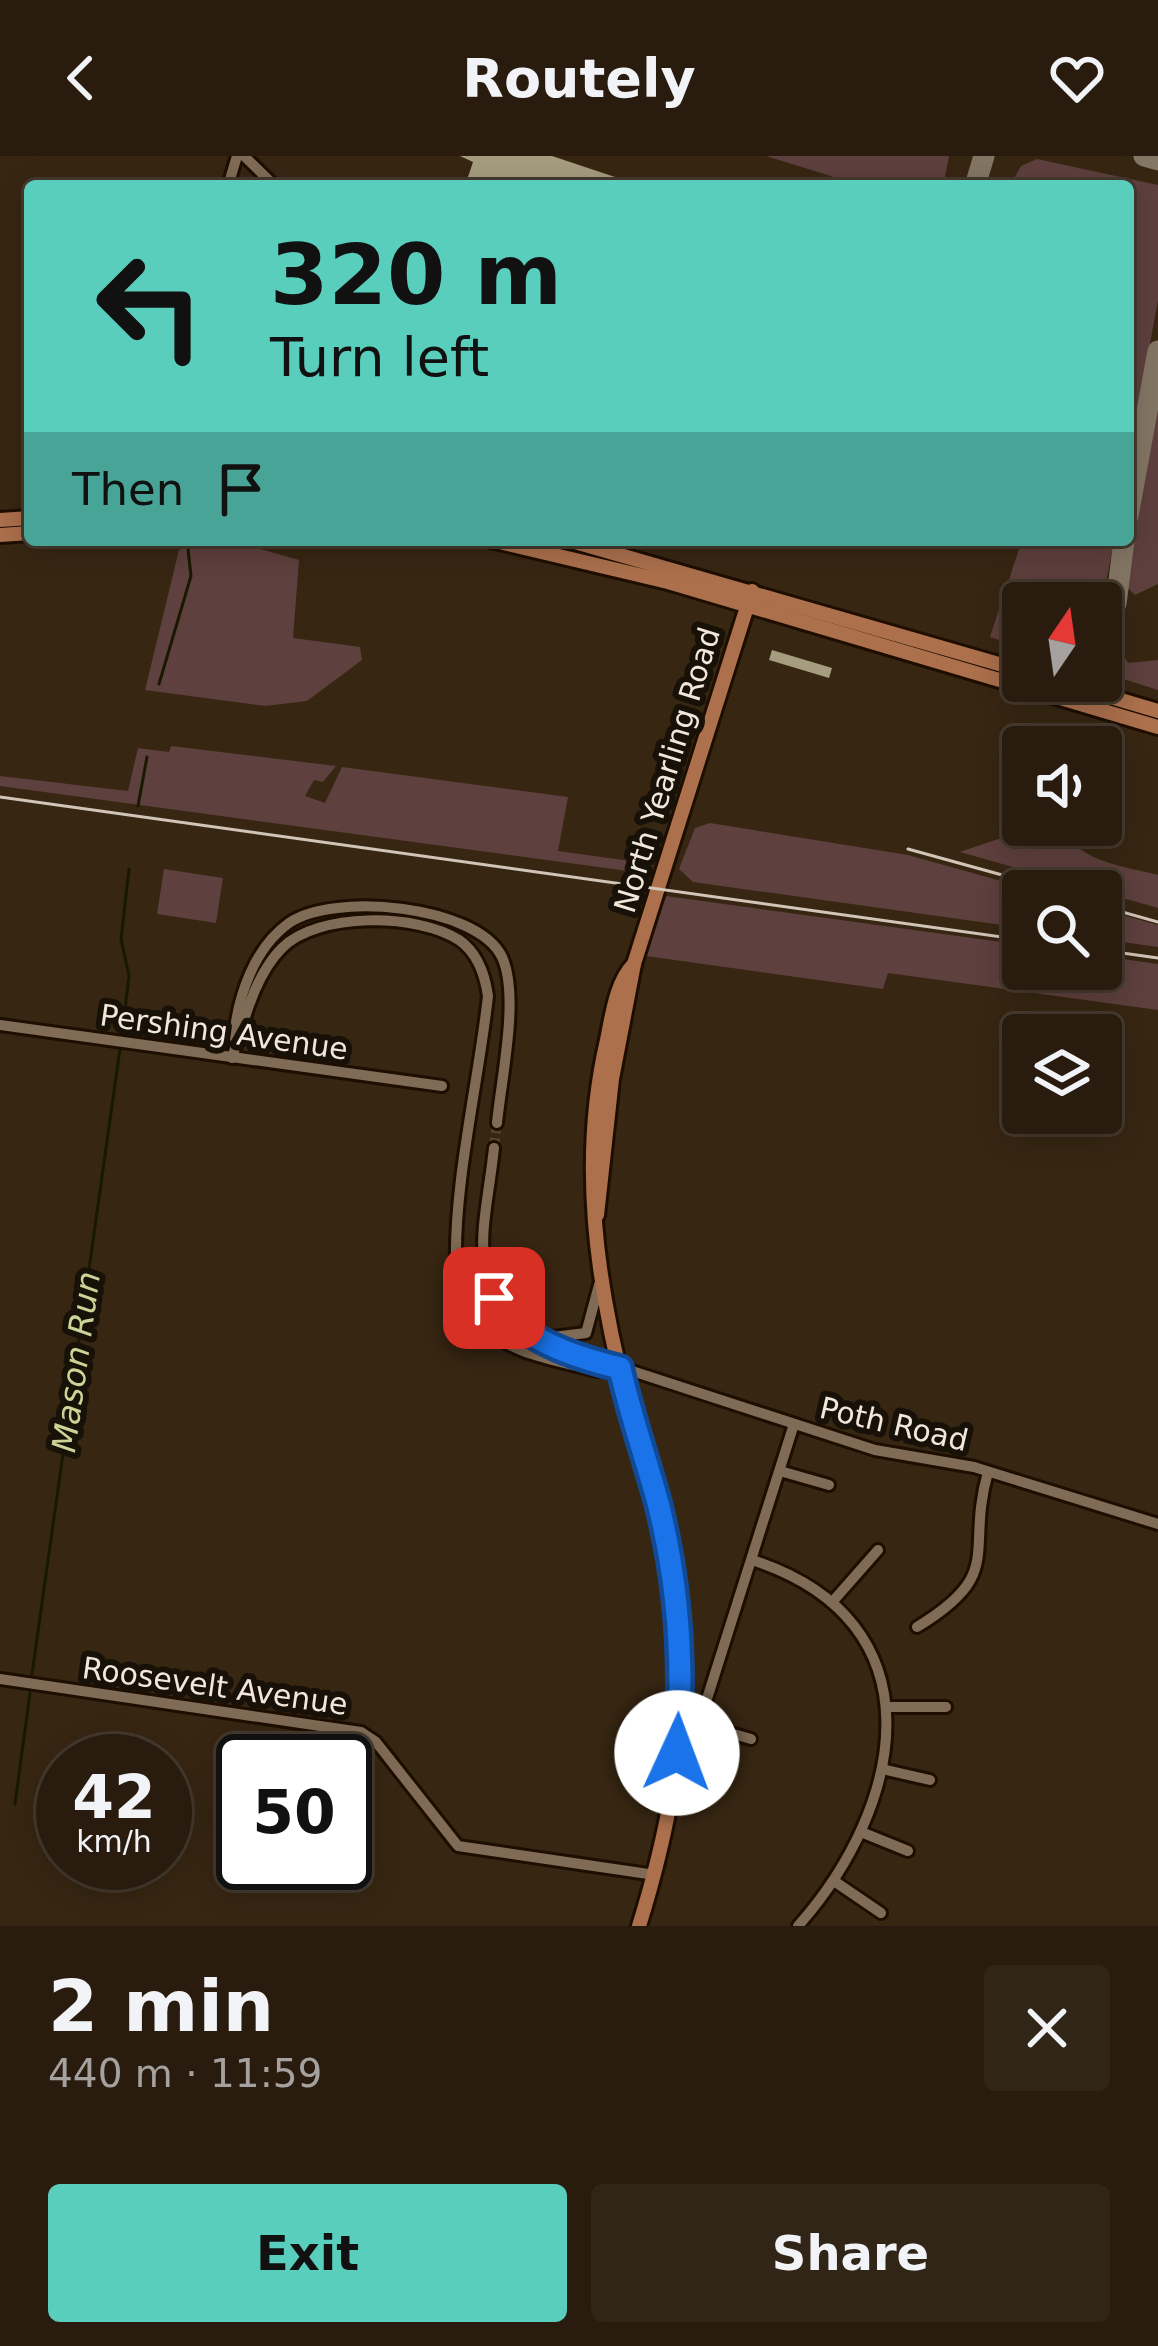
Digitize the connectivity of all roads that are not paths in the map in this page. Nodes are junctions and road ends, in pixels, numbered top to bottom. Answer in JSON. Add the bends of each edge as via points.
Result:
{"nodes":[{"id":1,"x":240,"y":156,"type":"edge"},
{"id":2,"x":267,"y":180,"type":"edge"},
{"id":3,"x":518,"y":546,"type":"edge"},
{"id":4,"x":587,"y":546,"type":"edge"},
{"id":5,"x":750,"y":598,"type":"junction"},
{"id":6,"x":1002,"y":665,"type":"edge"},
{"id":7,"x":1122,"y":700,"type":"edge"},
{"id":8,"x":1158,"y":711,"type":"edge"},
{"id":9,"x":1158,"y":727,"type":"edge"},
{"id":10,"x":0,"y":1025,"type":"edge"},
{"id":11,"x":232,"y":1058,"type":"junction"},
{"id":12,"x":442,"y":1086,"type":"dead end"},
{"id":13,"x":496,"y":1123,"type":"tunnel mouth"},
{"id":14,"x":494,"y":1148,"type":"tunnel mouth"},
{"id":15,"x":601,"y":1270,"type":"junction"},
{"id":16,"x":523,"y":1329,"type":"junction"},
{"id":17,"x":615,"y":1367,"type":"junction"},
{"id":18,"x":794,"y":1424,"type":"junction"},
{"id":19,"x":780,"y":1471,"type":"junction"},
{"id":20,"x":988,"y":1472,"type":"junction"},
{"id":21,"x":829,"y":1485,"type":"dead end"},
{"id":22,"x":1158,"y":1524,"type":"edge"},
{"id":23,"x":878,"y":1550,"type":"dead end"},
{"id":24,"x":752,"y":1560,"type":"junction"},
{"id":25,"x":834,"y":1600,"type":"junction"},
{"id":26,"x":917,"y":1627,"type":"dead end"},
{"id":27,"x":0,"y":1679,"type":"edge"},
{"id":28,"x":887,"y":1707,"type":"junction"},
{"id":29,"x":946,"y":1707,"type":"dead end"},
{"id":30,"x":699,"y":1724,"type":"junction"},
{"id":31,"x":679,"y":1729,"type":"junction"},
{"id":32,"x":751,"y":1739,"type":"dead end"},
{"id":33,"x":881,"y":1769,"type":"junction"},
{"id":34,"x":930,"y":1780,"type":"dead end"},
{"id":35,"x":861,"y":1832,"type":"junction"},
{"id":36,"x":908,"y":1851,"type":"dead end"},
{"id":37,"x":655,"y":1875,"type":"junction"},
{"id":38,"x":834,"y":1881,"type":"junction"},
{"id":39,"x":881,"y":1913,"type":"dead end"},
{"id":40,"x":639,"y":1926,"type":"edge"},
{"id":41,"x":798,"y":1926,"type":"edge"}],
"edges":[{"from":1,"to":2,"type":"street"},
{"from":3,"to":5,"type":"main road"},
{"from":4,"to":5,"type":"main road"},
{"from":5,"to":6,"type":"main road"},
{"from":5,"to":9,"type":"main road"},
{"from":5,"to":15,"type":"main road","name":"North Yearling Road","via":[[614,1009],[591,1153]]},
{"from":7,"to":8,"type":"main road"},
{"from":10,"to":11,"type":"street","name":"Pershing Avenue"},
{"from":11,"to":12,"type":"street","name":"Pershing Avenue"},
{"from":11,"to":13,"type":"street","via":[[250,974],[287,924],[358,905],[446,918],[488,937],[507,975]]},
{"from":11,"to":17,"type":"street","via":[[270,962],[310,930],[351,919],[459,940],[484,974],[488,996],[460,1211],[462,1295],[499,1340],[597,1371]]},
{"from":14,"to":16,"type":"street","via":[[484,1279],[505,1316]]},
{"from":15,"to":16,"type":"street","via":[[586,1334]]},
{"from":15,"to":17,"type":"main road","name":"North Yearling Road"},
{"from":16,"to":17,"type":"street"},
{"from":17,"to":18,"type":"street","name":"Poth Road"},
{"from":17,"to":31,"type":"main road","name":"North Yearling Road","via":[[668,1550],[680,1647]]},
{"from":18,"to":19,"type":"street"},
{"from":18,"to":20,"type":"street","name":"Poth Road"},
{"from":19,"to":21,"type":"street"},
{"from":19,"to":24,"type":"street"},
{"from":20,"to":22,"type":"street","name":"Poth Road"},
{"from":20,"to":26,"type":"street","via":[[971,1583],[956,1603]]},
{"from":23,"to":25,"type":"street"},
{"from":24,"to":25,"type":"street"},
{"from":24,"to":30,"type":"street"},
{"from":25,"to":28,"type":"street","via":[[880,1664]]},
{"from":27,"to":37,"type":"street","name":"Roosevelt Avenue","via":[[361,1732],[458,1846]]},
{"from":28,"to":29,"type":"street"},
{"from":28,"to":33,"type":"street"},
{"from":30,"to":31,"type":"street"},
{"from":30,"to":32,"type":"street"},
{"from":31,"to":37,"type":"main road","name":"North Yearling Road"},
{"from":33,"to":34,"type":"street"},
{"from":33,"to":35,"type":"street"},
{"from":35,"to":36,"type":"street"},
{"from":35,"to":38,"type":"street"},
{"from":37,"to":40,"type":"main road","name":"North Yearling Road"},
{"from":38,"to":39,"type":"street"},
{"from":38,"to":41,"type":"street"}]}
